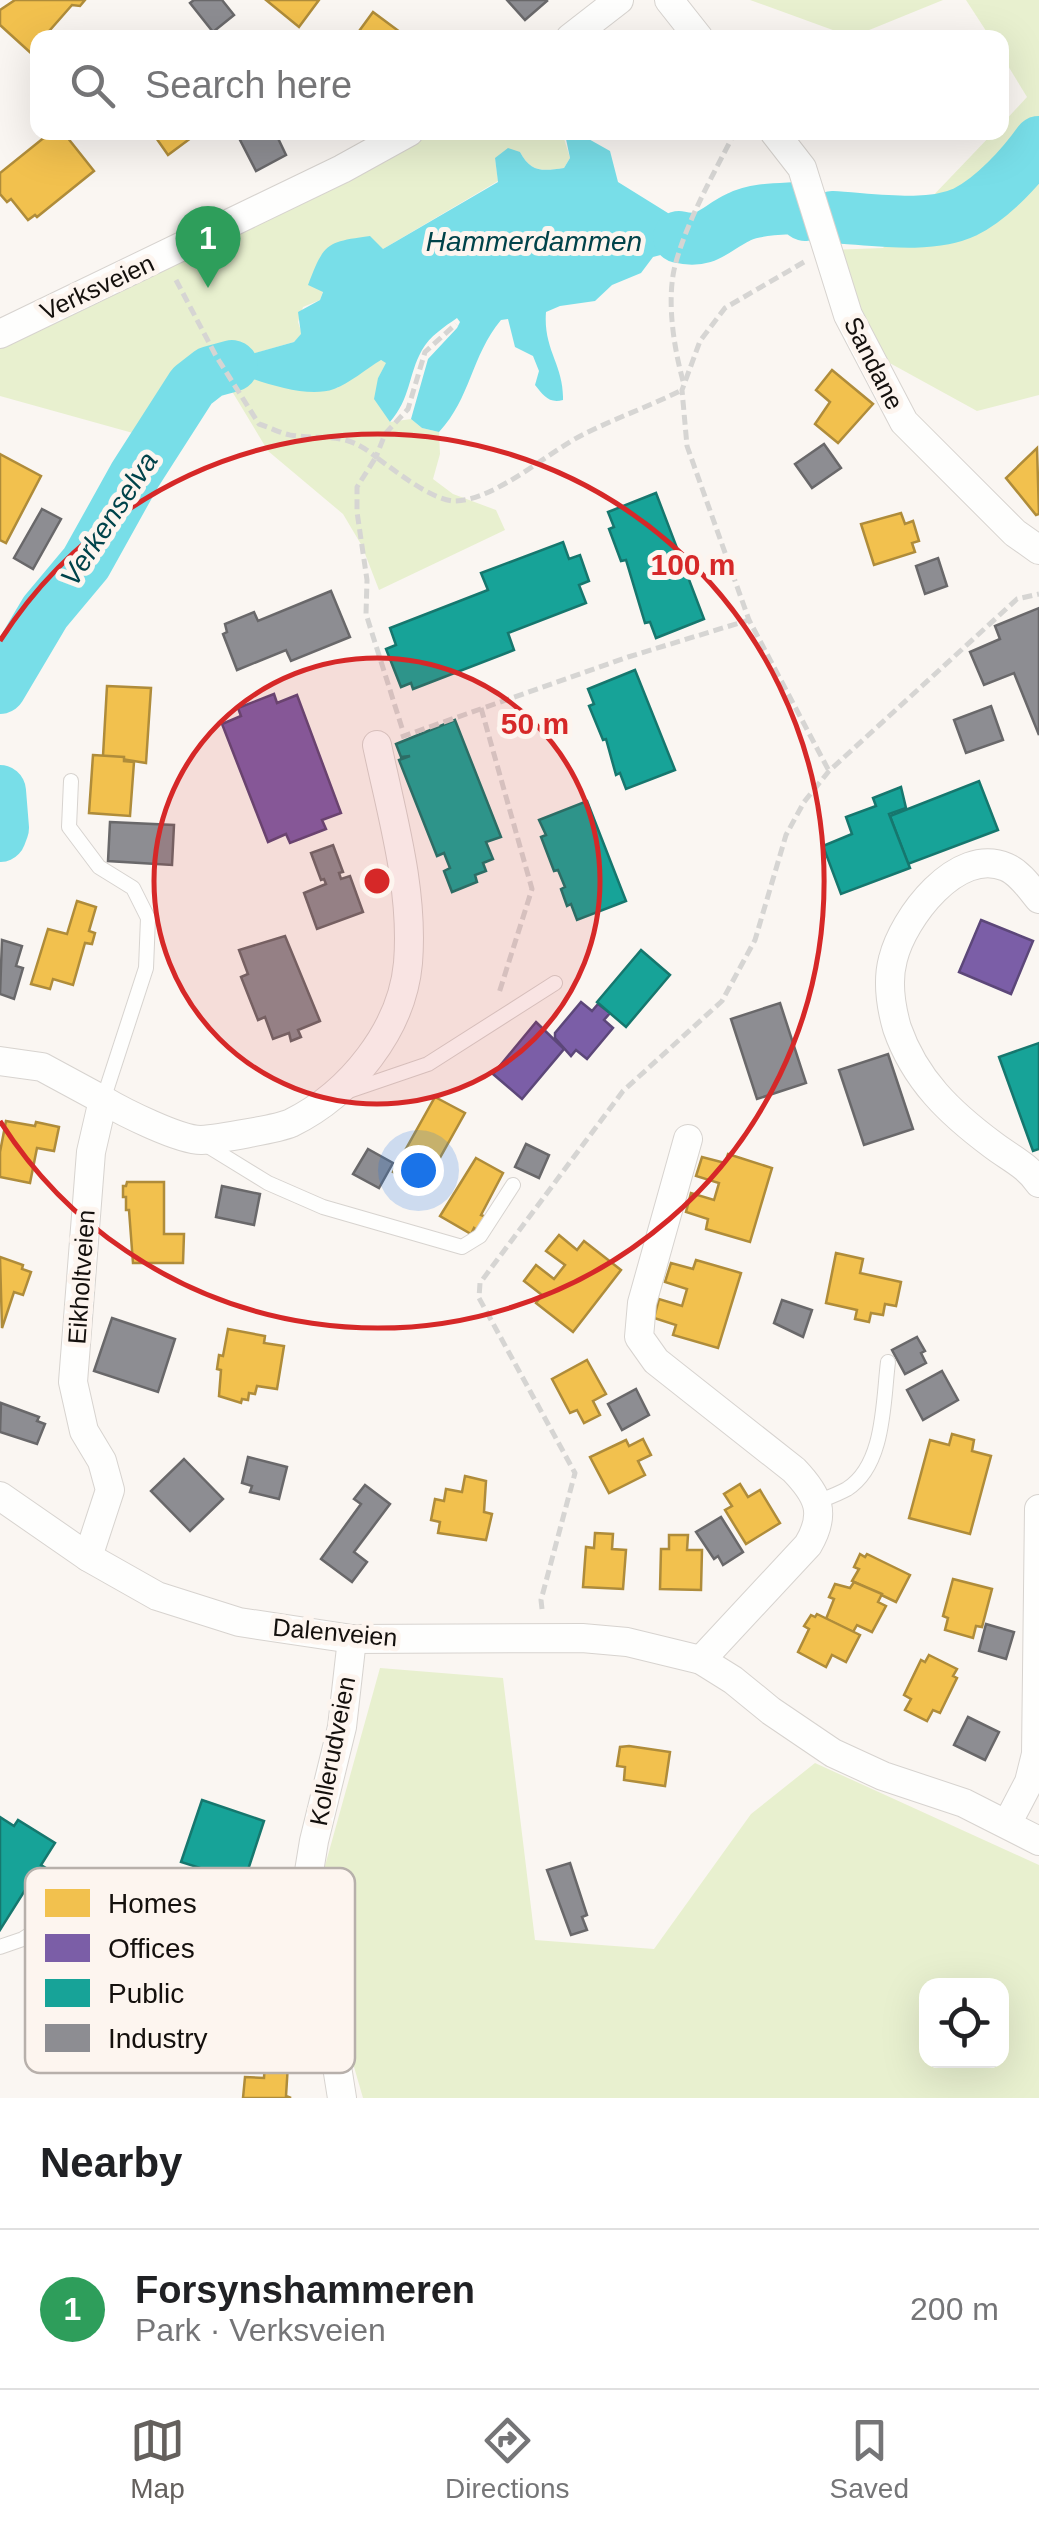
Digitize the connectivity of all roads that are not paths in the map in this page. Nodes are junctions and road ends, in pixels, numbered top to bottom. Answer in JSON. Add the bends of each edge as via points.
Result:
{"nodes":[{"id":1,"x":619,"y":0,"type":"edge"},
{"id":2,"x":669,"y":0,"type":"edge"},
{"id":3,"x":580,"y":30,"type":"edge"},
{"id":4,"x":693,"y":30,"type":"edge"},
{"id":5,"x":395,"y":140,"type":"edge"},
{"id":6,"x":780,"y":140,"type":"edge"},
{"id":7,"x":0,"y":334,"type":"edge"},
{"id":8,"x":1039,"y":550,"type":"edge"},
{"id":9,"x":390,"y":740,"type":"road end"},
{"id":10,"x":71,"y":781,"type":"dead end"},
{"id":11,"x":1039,"y":899,"type":"edge"},
{"id":12,"x":555,"y":983,"type":"dead end"},
{"id":13,"x":0,"y":1062,"type":"edge"},
{"id":14,"x":331,"y":1096,"type":"junction"},
{"id":15,"x":103,"y":1100,"type":"junction"},
{"id":16,"x":688,"y":1139,"type":"dead end"},
{"id":17,"x":198,"y":1140,"type":"junction"},
{"id":18,"x":1039,"y":1183,"type":"edge"},
{"id":19,"x":513,"y":1185,"type":"dead end"},
{"id":20,"x":888,"y":1362,"type":"dead end"},
{"id":21,"x":0,"y":1496,"type":"edge"},
{"id":22,"x":817,"y":1502,"type":"junction"},
{"id":23,"x":1039,"y":1509,"type":"edge"},
{"id":24,"x":88,"y":1557,"type":"junction"},
{"id":25,"x":352,"y":1639,"type":"junction"},
{"id":26,"x":701,"y":1660,"type":"junction"},
{"id":27,"x":1038,"y":1751,"type":"edge"},
{"id":28,"x":1007,"y":1824,"type":"junction"},
{"id":29,"x":1039,"y":1841,"type":"edge"},
{"id":30,"x":309,"y":1868,"type":"edge"},
{"id":31,"x":25,"y":1938,"type":"edge"},
{"id":32,"x":0,"y":1947,"type":"edge"},
{"id":33,"x":338,"y":2073,"type":"edge"},
{"id":34,"x":342,"y":2098,"type":"edge"}],
"edges":[{"from":1,"to":3,"type":"street"},
{"from":2,"to":4,"type":"street"},
{"from":5,"to":7,"type":"street","name":"Verksveien"},
{"from":6,"to":8,"type":"street","name":"Sandane","via":[[802,168],[848,315],[904,422]]},
{"from":9,"to":14,"type":"street","via":[[408,896],[408,965],[398,1006],[366,1063]]},
{"from":10,"to":15,"type":"lane","via":[[69,827],[100,867],[133,888],[148,918],[146,968]]},
{"from":11,"to":18,"type":"street","via":[[1004,866],[952,874],[909,922],[890,983],[897,1026],[923,1082]]},
{"from":12,"to":14,"type":"lane","via":[[428,1064]]},
{"from":13,"to":15,"type":"street","via":[[42,1067]]},
{"from":14,"to":17,"type":"street","via":[[288,1124]]},
{"from":15,"to":17,"type":"street"},
{"from":15,"to":24,"type":"street","name":"Eikholtveien","via":[[91,1152],[73,1382],[84,1431],[110,1490]]},
{"from":16,"to":22,"type":"street","via":[[642,1303],[639,1337],[656,1361],[794,1470]]},
{"from":17,"to":19,"type":"lane","via":[[323,1207],[462,1248],[480,1236]]},
{"from":20,"to":22,"type":"lane","via":[[869,1464],[849,1488]]},
{"from":21,"to":24,"type":"street","name":"Dalenveien"},
{"from":22,"to":26,"type":"street","via":[[817,1530],[808,1544]]},
{"from":23,"to":27,"type":"street"},
{"from":24,"to":25,"type":"street","name":"Dalenveien","via":[[157,1596],[240,1622]]},
{"from":25,"to":26,"type":"street","name":"Dalenveien","via":[[582,1638]]},
{"from":25,"to":30,"type":"street","name":"Kollerudveien","via":[[342,1727]]},
{"from":26,"to":28,"type":"street","name":"Dalenveien","via":[[833,1754]]},
{"from":27,"to":28,"type":"street"},
{"from":28,"to":29,"type":"street","name":"Dalenveien"},
{"from":31,"to":32,"type":"lane"},
{"from":33,"to":34,"type":"street","name":"Kollerudveien"}]}
